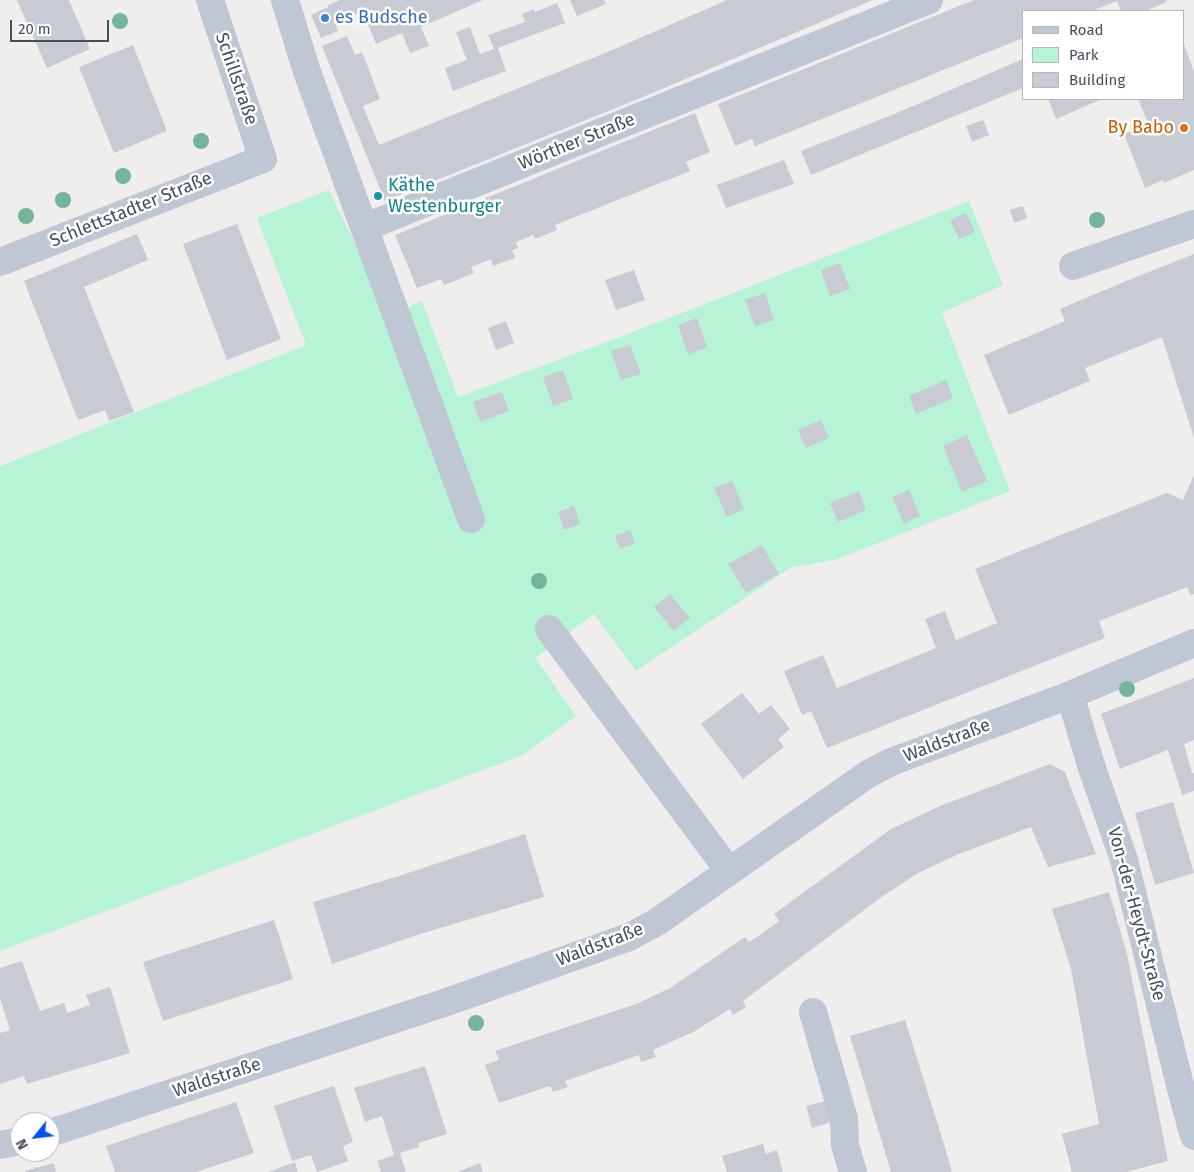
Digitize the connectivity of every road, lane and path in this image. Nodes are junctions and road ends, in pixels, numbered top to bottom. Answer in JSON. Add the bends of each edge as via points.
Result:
{"nodes":[{"id":1,"x":210,"y":0,"type":"edge"},
{"id":2,"x":285,"y":0,"type":"edge"},
{"id":3,"x":929,"y":0,"type":"edge"},
{"id":4,"x":263,"y":159,"type":"joint"},
{"id":5,"x":1194,"y":224,"type":"edge"},
{"id":6,"x":366,"y":228,"type":"junction"},
{"id":7,"x":0,"y":262,"type":"edge"},
{"id":8,"x":1073,"y":266,"type":"dead end"},
{"id":9,"x":471,"y":519,"type":"dead end"},
{"id":10,"x":549,"y":629,"type":"dead end"},
{"id":11,"x":1194,"y":643,"type":"edge"},
{"id":12,"x":1070,"y":695,"type":"junction"},
{"id":13,"x":728,"y":871,"type":"junction"},
{"id":14,"x":813,"y":1012,"type":"dead end"},
{"id":15,"x":60,"y":1130,"type":"edge"},
{"id":16,"x":1194,"y":1136,"type":"edge"},
{"id":17,"x":853,"y":1172,"type":"edge"}],
"edges":[{"from":1,"to":4,"type":"street","name":"Schillstraße"},
{"from":2,"to":6,"type":"street","via":[[306,69]]},
{"from":3,"to":6,"type":"street","name":"Wörther Straße"},
{"from":4,"to":7,"type":"street","name":"Schlettstadter Straße"},
{"from":5,"to":8,"type":"street"},
{"from":6,"to":9,"type":"street"},
{"from":10,"to":13,"type":"street"},
{"from":11,"to":12,"type":"street","name":"Waldstraße"},
{"from":12,"to":13,"type":"street","name":"Waldstraße","via":[[891,762],[849,787]]},
{"from":12,"to":16,"type":"street","name":"Von-der-Heydt-Straße","via":[[1124,860]]},
{"from":13,"to":15,"type":"street","name":"Waldstraße","via":[[657,922],[622,940],[447,1002]]},
{"from":14,"to":17,"type":"street","via":[[844,1119],[845,1146]]}]}
